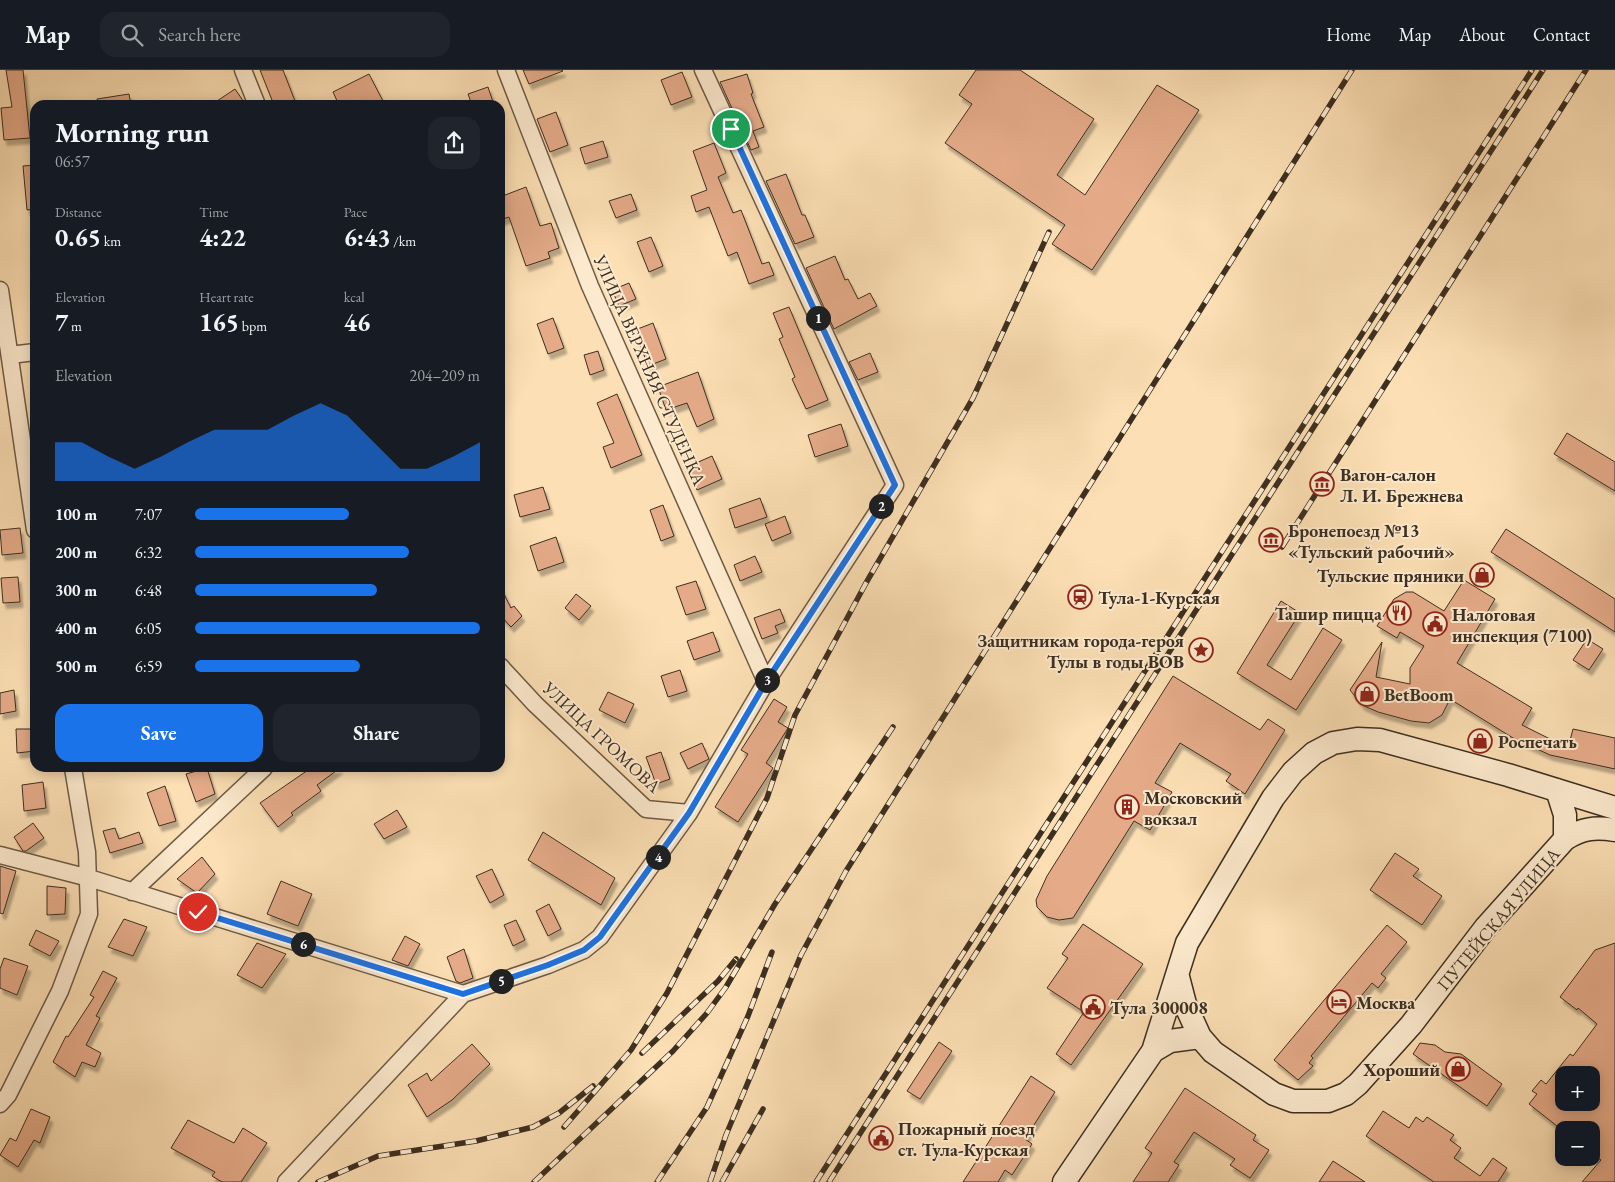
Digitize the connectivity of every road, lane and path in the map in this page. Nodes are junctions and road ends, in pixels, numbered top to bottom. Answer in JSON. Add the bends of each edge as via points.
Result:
{"nodes":[{"id":1,"x":243,"y":70,"type":"edge"},
{"id":2,"x":506,"y":70,"type":"edge"},
{"id":3,"x":704,"y":70,"type":"edge"},
{"id":4,"x":255,"y":100,"type":"edge"},
{"id":5,"x":0,"y":290,"type":"edge"},
{"id":6,"x":30,"y":353,"type":"edge"},
{"id":7,"x":10,"y":355,"type":"junction"},
{"id":8,"x":30,"y":495,"type":"edge"},
{"id":9,"x":505,"y":671,"type":"edge"},
{"id":10,"x":766,"y":682,"type":"junction"},
{"id":11,"x":74,"y":772,"type":"edge"},
{"id":12,"x":260,"y":772,"type":"edge"},
{"id":13,"x":1557,"y":790,"type":"junction"},
{"id":14,"x":1615,"y":808,"type":"edge"},
{"id":15,"x":689,"y":813,"type":"junction"},
{"id":16,"x":1615,"y":830,"type":"edge"},
{"id":17,"x":1565,"y":839,"type":"junction"},
{"id":18,"x":0,"y":855,"type":"edge"},
{"id":19,"x":89,"y":878,"type":"junction"},
{"id":20,"x":132,"y":892,"type":"junction"},
{"id":21,"x":1178,"y":978,"type":"junction"},
{"id":22,"x":463,"y":994,"type":"junction"},
{"id":23,"x":1200,"y":1037,"type":"junction"},
{"id":24,"x":1153,"y":1051,"type":"junction"},
{"id":25,"x":0,"y":1104,"type":"edge"},
{"id":26,"x":286,"y":1182,"type":"edge"},
{"id":27,"x":1064,"y":1182,"type":"edge"}],
"edges":[{"from":1,"to":4,"type":"street"},
{"from":2,"to":10,"type":"street","name":"УЛИЦА ВЕРХНЯЯ CТУДЕНКА","via":[[590,286]]},
{"from":3,"to":10,"type":"street","via":[[895,485]]},
{"from":5,"to":7,"type":"street"},
{"from":6,"to":7,"type":"street"},
{"from":7,"to":8,"type":"street"},
{"from":9,"to":15,"type":"street","name":"УЛИЦА ГРОМОВА","via":[[646,809]]},
{"from":10,"to":15,"type":"street"},
{"from":11,"to":19,"type":"street"},
{"from":12,"to":20,"type":"street"},
{"from":13,"to":14,"type":"street"},
{"from":13,"to":17,"type":"street","via":[[1565,815]]},
{"from":13,"to":21,"type":"street","via":[[1380,740],[1356,739],[1320,750],[1293,772],[1266,810],[1187,943]]},
{"from":15,"to":22,"type":"street","via":[[600,937],[584,950]]},
{"from":16,"to":17,"type":"street","via":[[1594,827]]},
{"from":17,"to":23,"type":"street","name":"ПУТЕЙСКАЯ УЛИЦА","via":[[1486,928],[1411,1024],[1346,1094],[1328,1101],[1294,1102],[1274,1094],[1213,1052]]},
{"from":18,"to":19,"type":"street"},
{"from":19,"to":20,"type":"street"},
{"from":19,"to":25,"type":"street","via":[[89,914],[60,991],[8,1095]]},
{"from":20,"to":22,"type":"street"},
{"from":21,"to":23,"type":"street","name":"ПУТЕЙСКАЯ УЛИЦА","via":[[1185,1004]]},
{"from":21,"to":24,"type":"street"},
{"from":22,"to":26,"type":"street"},
{"from":23,"to":24,"type":"street","via":[[1170,1041]]},
{"from":24,"to":27,"type":"street"}]}
